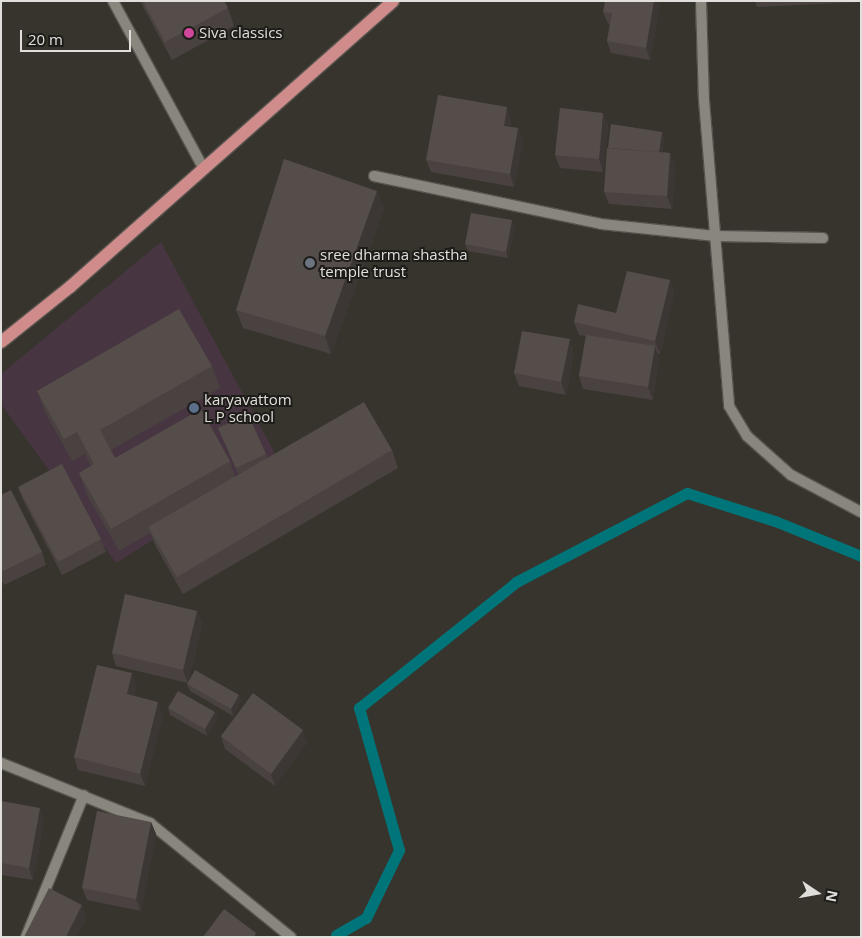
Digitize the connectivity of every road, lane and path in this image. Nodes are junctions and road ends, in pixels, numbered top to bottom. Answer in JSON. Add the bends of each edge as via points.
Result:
{"nodes":[{"id":1,"x":113,"y":1,"type":"edge"},
{"id":2,"x":393,"y":1,"type":"edge"},
{"id":3,"x":701,"y":1,"type":"edge"},
{"id":4,"x":204,"y":168,"type":"junction"},
{"id":5,"x":374,"y":176,"type":"dead end"},
{"id":6,"x":715,"y":236,"type":"junction"},
{"id":7,"x":823,"y":238,"type":"dead end"},
{"id":8,"x":1,"y":342,"type":"edge"},
{"id":9,"x":861,"y":512,"type":"edge"},
{"id":10,"x":1,"y":763,"type":"edge"},
{"id":11,"x":84,"y":795,"type":"junction"},
{"id":12,"x":26,"y":937,"type":"edge"},
{"id":13,"x":292,"y":937,"type":"edge"}],
"edges":[{"from":1,"to":4,"type":"street"},
{"from":2,"to":4,"type":"main road"},
{"from":3,"to":6,"type":"street"},
{"from":4,"to":8,"type":"main road"},
{"from":5,"to":6,"type":"street","via":[[601,224]]},
{"from":6,"to":7,"type":"street"},
{"from":6,"to":9,"type":"street","via":[[729,406],[747,436],[791,475]]},
{"from":10,"to":11,"type":"street"},
{"from":11,"to":12,"type":"street"},
{"from":11,"to":13,"type":"street","via":[[150,823]]}]}
